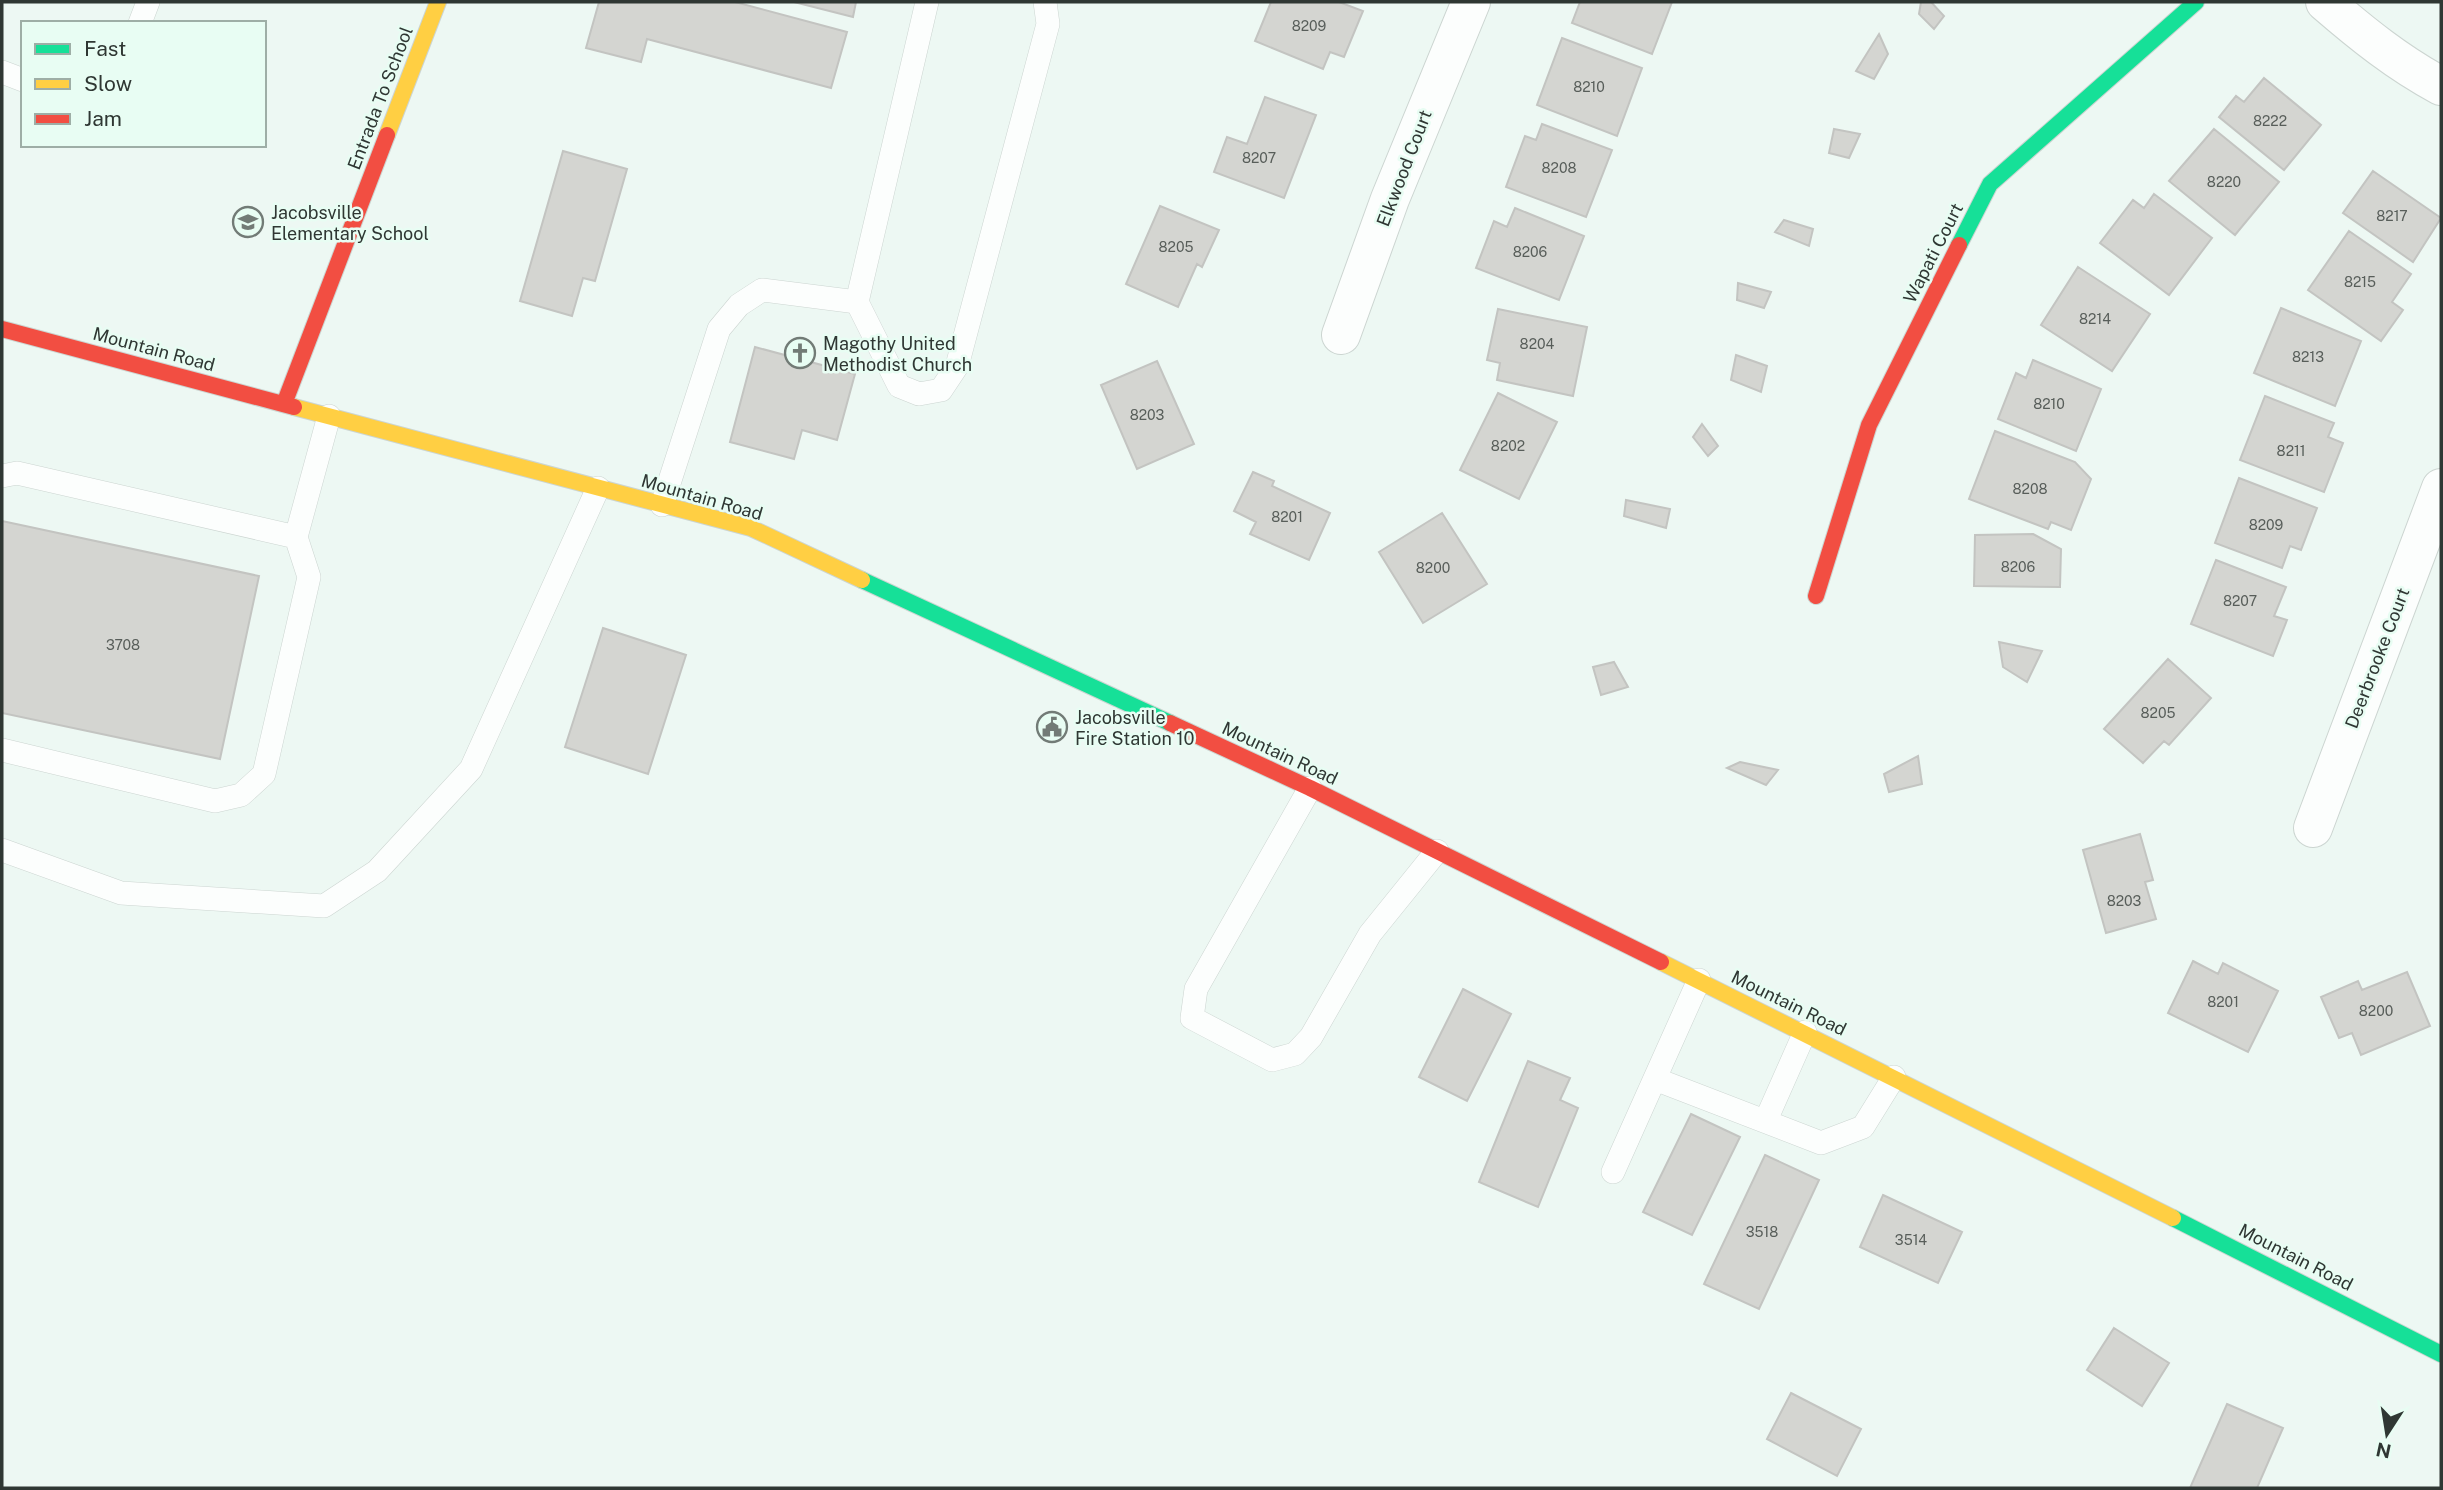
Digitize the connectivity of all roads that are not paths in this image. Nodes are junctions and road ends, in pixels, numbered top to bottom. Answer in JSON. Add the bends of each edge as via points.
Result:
{"nodes":[{"id":1,"x":148,"y":2,"type":"edge"},
{"id":2,"x":438,"y":2,"type":"edge"},
{"id":3,"x":927,"y":2,"type":"edge"},
{"id":4,"x":1045,"y":2,"type":"edge"},
{"id":5,"x":1471,"y":2,"type":"edge"},
{"id":6,"x":2196,"y":2,"type":"edge"},
{"id":7,"x":2325,"y":2,"type":"edge"},
{"id":8,"x":140,"y":21,"type":"edge"},
{"id":9,"x":2,"y":72,"type":"edge"},
{"id":10,"x":21,"y":79,"type":"edge"},
{"id":11,"x":2441,"y":86,"type":"edge"},
{"id":12,"x":857,"y":302,"type":"junction"},
{"id":13,"x":2,"y":329,"type":"edge"},
{"id":14,"x":1341,"y":335,"type":"dead end"},
{"id":15,"x":284,"y":404,"type":"junction"},
{"id":16,"x":329,"y":416,"type":"junction"},
{"id":17,"x":2,"y":476,"type":"edge"},
{"id":18,"x":598,"y":488,"type":"junction"},
{"id":19,"x":2441,"y":488,"type":"edge"},
{"id":20,"x":662,"y":505,"type":"junction"},
{"id":21,"x":296,"y":537,"type":"junction"},
{"id":22,"x":1816,"y":596,"type":"dead end"},
{"id":23,"x":2,"y":750,"type":"edge"},
{"id":24,"x":1310,"y":788,"type":"junction"},
{"id":25,"x":2313,"y":828,"type":"dead end"},
{"id":26,"x":2,"y":850,"type":"edge"},
{"id":27,"x":1437,"y":851,"type":"junction"},
{"id":28,"x":1699,"y":980,"type":"junction"},
{"id":29,"x":1805,"y":1032,"type":"junction"},
{"id":30,"x":1894,"y":1077,"type":"junction"},
{"id":31,"x":1655,"y":1079,"type":"junction"},
{"id":32,"x":1766,"y":1121,"type":"junction"},
{"id":33,"x":1613,"y":1172,"type":"dead end"},
{"id":34,"x":2441,"y":1354,"type":"edge"}],
"edges":[{"from":1,"to":8,"type":"lane"},
{"from":2,"to":15,"type":"main road","name":"Entrada To School"},
{"from":3,"to":12,"type":"lane"},
{"from":4,"to":12,"type":"lane","via":[[1045,37],[957,366],[942,390],[919,394],[899,386]]},
{"from":5,"to":14,"type":"street","name":"Elkwood Court","via":[[1390,199]]},
{"from":6,"to":22,"type":"main road","name":"Wapati Court","via":[[1990,184],[1869,425]]},
{"from":7,"to":11,"type":"street","via":[[2367,39]]},
{"from":9,"to":10,"type":"lane"},
{"from":12,"to":20,"type":"lane","via":[[762,290],[739,305],[719,329]]},
{"from":13,"to":15,"type":"main road","name":"Mountain Road"},
{"from":15,"to":16,"type":"main road","name":"Mountain Road"},
{"from":16,"to":18,"type":"main road","name":"Mountain Road"},
{"from":16,"to":21,"type":"lane"},
{"from":17,"to":21,"type":"lane","via":[[17,473]]},
{"from":18,"to":20,"type":"main road","name":"Mountain Road"},
{"from":18,"to":26,"type":"lane","via":[[471,769],[377,871],[324,906],[121,893]]},
{"from":19,"to":25,"type":"street","name":"Deerbrooke Court"},
{"from":20,"to":24,"type":"main road","name":"Mountain Road","via":[[751,528]]},
{"from":21,"to":23,"type":"lane","via":[[309,578],[264,774],[241,795],[215,802]]},
{"from":24,"to":27,"type":"main road","name":"Mountain Road"},
{"from":24,"to":27,"type":"lane","via":[[1196,989],[1192,1018],[1272,1060],[1295,1054],[1311,1037],[1370,934]]},
{"from":27,"to":28,"type":"main road","name":"Mountain Road"},
{"from":28,"to":29,"type":"main road","name":"Mountain Road"},
{"from":28,"to":31,"type":"lane"},
{"from":29,"to":30,"type":"main road","name":"Mountain Road"},
{"from":29,"to":32,"type":"lane"},
{"from":30,"to":32,"type":"lane","via":[[1863,1127],[1821,1143]]},
{"from":30,"to":34,"type":"main road","name":"Mountain Road"},
{"from":31,"to":32,"type":"lane"},
{"from":31,"to":33,"type":"lane"}]}
